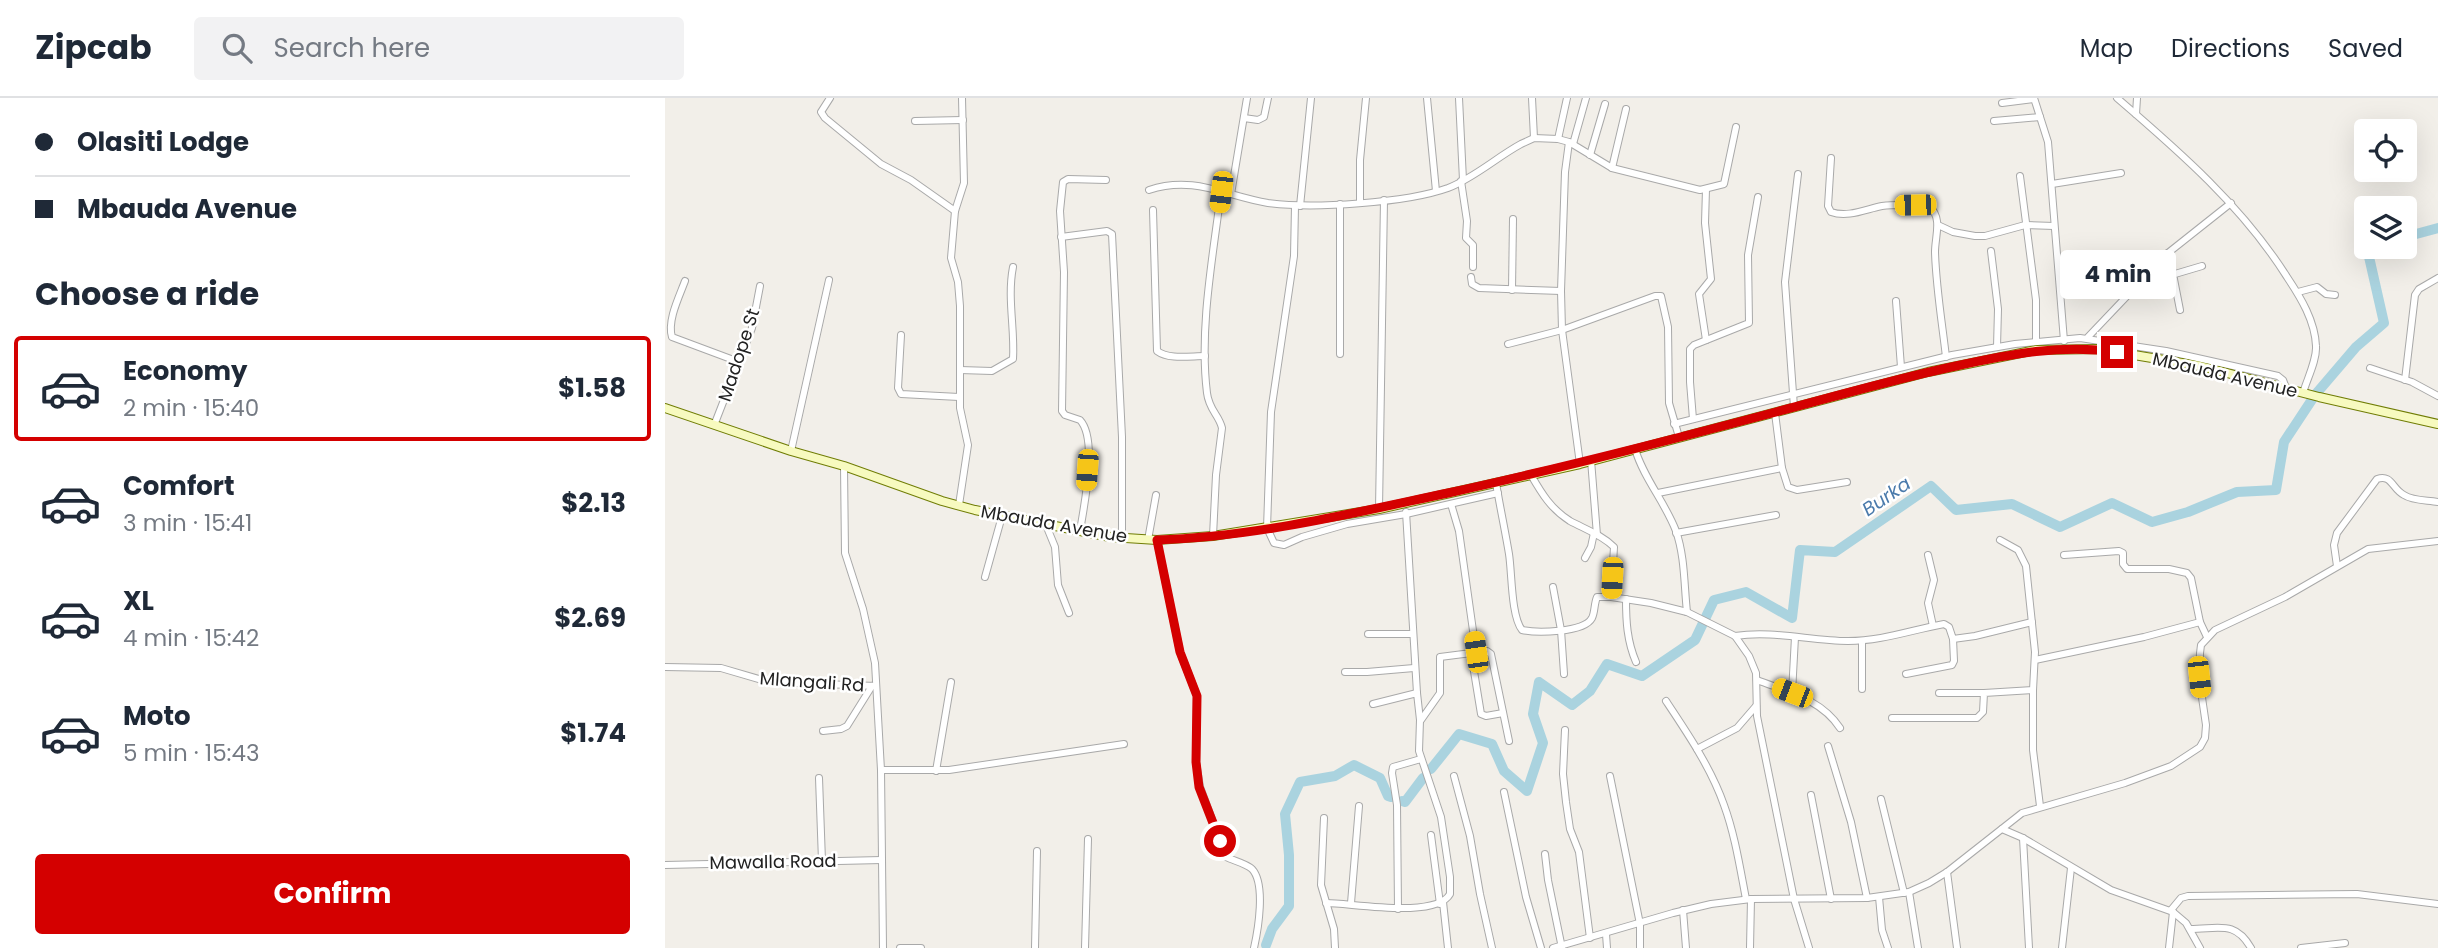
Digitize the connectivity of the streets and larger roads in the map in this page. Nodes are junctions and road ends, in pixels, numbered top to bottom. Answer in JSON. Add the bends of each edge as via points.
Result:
{"nodes":[{"id":1,"x":829,"y":98,"type":"edge"},
{"id":2,"x":962,"y":98,"type":"edge"},
{"id":3,"x":1247,"y":98,"type":"edge"},
{"id":4,"x":1268,"y":98,"type":"edge"},
{"id":5,"x":1311,"y":98,"type":"edge"},
{"id":6,"x":1366,"y":98,"type":"edge"},
{"id":7,"x":1427,"y":98,"type":"edge"},
{"id":8,"x":1459,"y":98,"type":"edge"},
{"id":9,"x":1532,"y":98,"type":"edge"},
{"id":10,"x":1567,"y":98,"type":"edge"},
{"id":11,"x":1586,"y":98,"type":"edge"},
{"id":12,"x":2117,"y":98,"type":"edge"},
{"id":13,"x":2137,"y":98,"type":"edge"},
{"id":14,"x":2034,"y":99,"type":"edge"},
{"id":15,"x":2002,"y":103,"type":"dead end"},
{"id":16,"x":1605,"y":104,"type":"dead end"},
{"id":17,"x":1626,"y":109,"type":"dead end"},
{"id":18,"x":2136,"y":114,"type":"junction"},
{"id":19,"x":2040,"y":117,"type":"junction"},
{"id":20,"x":1244,"y":118,"type":"junction"},
{"id":21,"x":963,"y":120,"type":"junction"},
{"id":22,"x":915,"y":121,"type":"dead end"},
{"id":23,"x":1994,"y":121,"type":"dead end"},
{"id":24,"x":1736,"y":127,"type":"dead end"},
{"id":25,"x":1534,"y":138,"type":"junction"},
{"id":26,"x":1558,"y":139,"type":"junction"},
{"id":27,"x":1571,"y":143,"type":"junction"},
{"id":28,"x":1591,"y":155,"type":"junction"},
{"id":29,"x":1831,"y":158,"type":"dead end"},
{"id":30,"x":1612,"y":168,"type":"junction"},
{"id":31,"x":2121,"y":173,"type":"dead end"},
{"id":32,"x":1798,"y":174,"type":"dead end"},
{"id":33,"x":2020,"y":176,"type":"dead end"},
{"id":34,"x":1106,"y":180,"type":"dead end"},
{"id":35,"x":1462,"y":181,"type":"junction"},
{"id":36,"x":2052,"y":184,"type":"junction"},
{"id":37,"x":1706,"y":189,"type":"junction"},
{"id":38,"x":1149,"y":190,"type":"dead end"},
{"id":39,"x":1436,"y":191,"type":"junction"},
{"id":40,"x":1221,"y":192,"type":"junction"},
{"id":41,"x":1231,"y":194,"type":"junction"},
{"id":42,"x":1758,"y":197,"type":"dead end"},
{"id":43,"x":1384,"y":200,"type":"junction"},
{"id":44,"x":1360,"y":202,"type":"junction"},
{"id":45,"x":2231,"y":203,"type":"junction"},
{"id":46,"x":1340,"y":204,"type":"junction"},
{"id":47,"x":1298,"y":206,"type":"junction"},
{"id":48,"x":1153,"y":210,"type":"dead end"},
{"id":49,"x":955,"y":211,"type":"junction"},
{"id":50,"x":1513,"y":219,"type":"dead end"},
{"id":51,"x":1938,"y":225,"type":"junction"},
{"id":52,"x":2025,"y":225,"type":"junction"},
{"id":53,"x":2054,"y":226,"type":"junction"},
{"id":54,"x":1061,"y":237,"type":"junction"},
{"id":55,"x":1991,"y":251,"type":"dead end"},
{"id":56,"x":2168,"y":253,"type":"junction"},
{"id":57,"x":1013,"y":267,"type":"dead end"},
{"id":58,"x":1473,"y":267,"type":"dead end"},
{"id":59,"x":2202,"y":267,"type":"dead end"},
{"id":60,"x":2173,"y":274,"type":"junction"},
{"id":61,"x":1471,"y":277,"type":"dead end"},
{"id":62,"x":2438,"y":278,"type":"edge"},
{"id":63,"x":829,"y":280,"type":"dead end"},
{"id":64,"x":685,"y":281,"type":"dead end"},
{"id":65,"x":759,"y":285,"type":"dead end"},
{"id":66,"x":1512,"y":290,"type":"junction"},
{"id":67,"x":1561,"y":291,"type":"junction"},
{"id":68,"x":2298,"y":292,"type":"junction"},
{"id":69,"x":2335,"y":295,"type":"dead end"},
{"id":70,"x":1896,"y":301,"type":"dead end"},
{"id":71,"x":2180,"y":310,"type":"dead end"},
{"id":72,"x":1562,"y":330,"type":"junction"},
{"id":73,"x":901,"y":335,"type":"dead end"},
{"id":74,"x":2088,"y":337,"type":"junction"},
{"id":75,"x":1706,"y":340,"type":"junction"},
{"id":76,"x":2036,"y":342,"type":"junction"},
{"id":77,"x":1508,"y":344,"type":"dead end"},
{"id":78,"x":2065,"y":344,"type":"junction"},
{"id":79,"x":1997,"y":347,"type":"junction"},
{"id":80,"x":1340,"y":354,"type":"dead end"},
{"id":81,"x":1205,"y":356,"type":"junction"},
{"id":82,"x":1946,"y":357,"type":"junction"},
{"id":83,"x":739,"y":362,"type":"junction"},
{"id":84,"x":1901,"y":367,"type":"junction"},
{"id":85,"x":2370,"y":368,"type":"dead end"},
{"id":86,"x":960,"y":370,"type":"junction"},
{"id":87,"x":2405,"y":380,"type":"junction"},
{"id":88,"x":2286,"y":388,"type":"junction"},
{"id":89,"x":2303,"y":393,"type":"junction"},
{"id":90,"x":1792,"y":394,"type":"junction"},
{"id":91,"x":2438,"y":396,"type":"edge"},
{"id":92,"x":959,"y":397,"type":"junction"},
{"id":93,"x":1794,"y":407,"type":"junction"},
{"id":94,"x":665,"y":408,"type":"edge"},
{"id":95,"x":1775,"y":412,"type":"junction"},
{"id":96,"x":1693,"y":419,"type":"junction"},
{"id":97,"x":715,"y":423,"type":"junction"},
{"id":98,"x":1674,"y":424,"type":"junction"},
{"id":99,"x":2438,"y":424,"type":"edge"},
{"id":100,"x":1679,"y":437,"type":"junction"},
{"id":101,"x":1635,"y":449,"type":"junction"},
{"id":102,"x":791,"y":451,"type":"junction"},
{"id":103,"x":1591,"y":460,"type":"junction"},
{"id":104,"x":1580,"y":464,"type":"junction"},
{"id":105,"x":844,"y":466,"type":"junction"},
{"id":106,"x":1782,"y":468,"type":"junction"},
{"id":107,"x":1531,"y":475,"type":"junction"},
{"id":108,"x":1847,"y":482,"type":"dead end"},
{"id":109,"x":1496,"y":483,"type":"junction"},
{"id":110,"x":1497,"y":493,"type":"junction"},
{"id":111,"x":1658,"y":493,"type":"junction"},
{"id":112,"x":1156,"y":495,"type":"dead end"},
{"id":113,"x":2438,"y":502,"type":"edge"},
{"id":114,"x":1405,"y":503,"type":"junction"},
{"id":115,"x":1451,"y":504,"type":"junction"},
{"id":116,"x":959,"y":505,"type":"junction"},
{"id":117,"x":1379,"y":509,"type":"junction"},
{"id":118,"x":1406,"y":514,"type":"junction"},
{"id":119,"x":1776,"y":515,"type":"dead end"},
{"id":120,"x":1002,"y":516,"type":"junction"},
{"id":121,"x":1045,"y":525,"type":"junction"},
{"id":122,"x":1266,"y":528,"type":"junction"},
{"id":123,"x":1080,"y":531,"type":"junction"},
{"id":124,"x":1677,"y":533,"type":"junction"},
{"id":125,"x":1595,"y":534,"type":"junction"},
{"id":126,"x":1213,"y":536,"type":"junction"},
{"id":127,"x":1122,"y":538,"type":"junction"},
{"id":128,"x":1152,"y":540,"type":"junction"},
{"id":129,"x":2000,"y":540,"type":"dead end"},
{"id":130,"x":2438,"y":541,"type":"edge"},
{"id":131,"x":1928,"y":555,"type":"dead end"},
{"id":132,"x":2064,"y":555,"type":"dead end"},
{"id":133,"x":1585,"y":558,"type":"dead end"},
{"id":134,"x":2337,"y":566,"type":"junction"},
{"id":135,"x":985,"y":577,"type":"dead end"},
{"id":136,"x":1553,"y":587,"type":"dead end"},
{"id":137,"x":1611,"y":597,"type":"junction"},
{"id":138,"x":1626,"y":599,"type":"junction"},
{"id":139,"x":1687,"y":612,"type":"junction"},
{"id":140,"x":1069,"y":613,"type":"dead end"},
{"id":141,"x":2032,"y":622,"type":"junction"},
{"id":142,"x":2200,"y":622,"type":"junction"},
{"id":143,"x":1933,"y":626,"type":"junction"},
{"id":144,"x":1561,"y":631,"type":"junction"},
{"id":145,"x":1368,"y":634,"type":"dead end"},
{"id":146,"x":1413,"y":634,"type":"junction"},
{"id":147,"x":1735,"y":636,"type":"junction"},
{"id":148,"x":1795,"y":636,"type":"junction"},
{"id":149,"x":2207,"y":637,"type":"junction"},
{"id":150,"x":1953,"y":639,"type":"junction"},
{"id":151,"x":1862,"y":641,"type":"junction"},
{"id":152,"x":1474,"y":652,"type":"junction"},
{"id":153,"x":2035,"y":660,"type":"junction"},
{"id":154,"x":1636,"y":662,"type":"dead end"},
{"id":155,"x":665,"y":667,"type":"edge"},
{"id":156,"x":1414,"y":668,"type":"junction"},
{"id":157,"x":1345,"y":672,"type":"dead end"},
{"id":158,"x":1564,"y":674,"type":"dead end"},
{"id":159,"x":1906,"y":674,"type":"dead end"},
{"id":160,"x":1757,"y":680,"type":"junction"},
{"id":161,"x":951,"y":682,"type":"dead end"},
{"id":162,"x":874,"y":686,"type":"junction"},
{"id":163,"x":1862,"y":689,"type":"dead end"},
{"id":164,"x":2033,"y":690,"type":"junction"},
{"id":165,"x":1940,"y":692,"type":"dead end"},
{"id":166,"x":1417,"y":693,"type":"junction"},
{"id":167,"x":1792,"y":693,"type":"junction"},
{"id":168,"x":1984,"y":693,"type":"junction"},
{"id":169,"x":1666,"y":701,"type":"dead end"},
{"id":170,"x":1373,"y":704,"type":"dead end"},
{"id":171,"x":1756,"y":706,"type":"junction"},
{"id":172,"x":1503,"y":713,"type":"junction"},
{"id":173,"x":1892,"y":718,"type":"dead end"},
{"id":174,"x":1420,"y":720,"type":"junction"},
{"id":175,"x":1840,"y":728,"type":"dead end"},
{"id":176,"x":823,"y":730,"type":"dead end"},
{"id":177,"x":1565,"y":730,"type":"dead end"},
{"id":178,"x":1509,"y":741,"type":"dead end"},
{"id":179,"x":1124,"y":744,"type":"dead end"},
{"id":180,"x":1828,"y":746,"type":"dead end"},
{"id":181,"x":1697,"y":749,"type":"junction"},
{"id":182,"x":1421,"y":759,"type":"junction"},
{"id":183,"x":881,"y":770,"type":"junction"},
{"id":184,"x":936,"y":771,"type":"junction"},
{"id":185,"x":1454,"y":776,"type":"dead end"},
{"id":186,"x":1610,"y":776,"type":"dead end"},
{"id":187,"x":819,"y":778,"type":"dead end"},
{"id":188,"x":1504,"y":792,"type":"dead end"},
{"id":189,"x":1811,"y":795,"type":"dead end"},
{"id":190,"x":1881,"y":799,"type":"dead end"},
{"id":191,"x":1359,"y":806,"type":"dead end"},
{"id":192,"x":2041,"y":806,"type":"junction"},
{"id":193,"x":1324,"y":818,"type":"dead end"},
{"id":194,"x":2002,"y":829,"type":"junction"},
{"id":195,"x":1431,"y":835,"type":"dead end"},
{"id":196,"x":2023,"y":838,"type":"junction"},
{"id":197,"x":1088,"y":839,"type":"dead end"},
{"id":198,"x":1037,"y":851,"type":"dead end"},
{"id":199,"x":1545,"y":855,"type":"dead end"},
{"id":200,"x":882,"y":860,"type":"junction"},
{"id":201,"x":822,"y":861,"type":"junction"},
{"id":202,"x":665,"y":865,"type":"edge"},
{"id":203,"x":2071,"y":867,"type":"junction"},
{"id":204,"x":1947,"y":872,"type":"junction"},
{"id":205,"x":1906,"y":892,"type":"junction"},
{"id":206,"x":1879,"y":897,"type":"junction"},
{"id":207,"x":1867,"y":898,"type":"junction"},
{"id":208,"x":1749,"y":899,"type":"junction"},
{"id":209,"x":1794,"y":899,"type":"junction"},
{"id":210,"x":1831,"y":899,"type":"junction"},
{"id":211,"x":1326,"y":903,"type":"junction"},
{"id":212,"x":1351,"y":903,"type":"junction"},
{"id":213,"x":1441,"y":903,"type":"junction"},
{"id":214,"x":2438,"y":904,"type":"edge"},
{"id":215,"x":1398,"y":909,"type":"junction"},
{"id":216,"x":1683,"y":911,"type":"junction"},
{"id":217,"x":2172,"y":911,"type":"junction"},
{"id":218,"x":1640,"y":924,"type":"junction"},
{"id":219,"x":2190,"y":929,"type":"junction"},
{"id":220,"x":1606,"y":934,"type":"junction"},
{"id":221,"x":1590,"y":938,"type":"junction"},
{"id":222,"x":2345,"y":943,"type":"dead end"},
{"id":223,"x":1562,"y":947,"type":"edge"},
{"id":224,"x":883,"y":948,"type":"edge"},
{"id":225,"x":900,"y":948,"type":"edge"},
{"id":226,"x":921,"y":948,"type":"edge"},
{"id":227,"x":1035,"y":948,"type":"edge"},
{"id":228,"x":1085,"y":948,"type":"edge"},
{"id":229,"x":1254,"y":948,"type":"edge"},
{"id":230,"x":1335,"y":948,"type":"edge"},
{"id":231,"x":1448,"y":948,"type":"edge"},
{"id":232,"x":1492,"y":948,"type":"edge"},
{"id":233,"x":1541,"y":948,"type":"edge"},
{"id":234,"x":1553,"y":948,"type":"edge"},
{"id":235,"x":1607,"y":948,"type":"edge"},
{"id":236,"x":1640,"y":948,"type":"edge"},
{"id":237,"x":1686,"y":948,"type":"edge"},
{"id":238,"x":1750,"y":948,"type":"edge"},
{"id":239,"x":1809,"y":948,"type":"edge"},
{"id":240,"x":1888,"y":948,"type":"edge"},
{"id":241,"x":1918,"y":948,"type":"edge"},
{"id":242,"x":1957,"y":948,"type":"edge"},
{"id":243,"x":2029,"y":948,"type":"edge"},
{"id":244,"x":2062,"y":948,"type":"edge"},
{"id":245,"x":2169,"y":948,"type":"edge"},
{"id":246,"x":2200,"y":948,"type":"edge"},
{"id":247,"x":2251,"y":948,"type":"edge"},
{"id":248,"x":2301,"y":948,"type":"edge"}],
"edges":[{"from":1,"to":49,"type":"street","via":[[821,112],[825,118],[881,164]]},
{"from":2,"to":21,"type":"street"},
{"from":3,"to":20,"type":"street"},
{"from":4,"to":20,"type":"street","via":[[1264,117]]},
{"from":5,"to":47,"type":"street"},
{"from":6,"to":44,"type":"street"},
{"from":7,"to":39,"type":"street"},
{"from":8,"to":35,"type":"street"},
{"from":9,"to":25,"type":"street"},
{"from":10,"to":26,"type":"street"},
{"from":11,"to":27,"type":"street"},
{"from":12,"to":18,"type":"street"},
{"from":13,"to":18,"type":"street"},
{"from":14,"to":15,"type":"street"},
{"from":14,"to":19,"type":"street"},
{"from":16,"to":28,"type":"street"},
{"from":17,"to":30,"type":"street"},
{"from":18,"to":45,"type":"street"},
{"from":19,"to":23,"type":"street"},
{"from":19,"to":36,"type":"street"},
{"from":20,"to":41,"type":"street"},
{"from":21,"to":22,"type":"street"},
{"from":21,"to":49,"type":"street","via":[[964,183]]},
{"from":24,"to":37,"type":"street","via":[[1724,184]]},
{"from":25,"to":26,"type":"street"},
{"from":25,"to":35,"type":"street"},
{"from":26,"to":27,"type":"street"},
{"from":27,"to":28,"type":"street"},
{"from":27,"to":67,"type":"street","via":[[1565,172]]},
{"from":28,"to":30,"type":"street"},
{"from":29,"to":51,"type":"street","via":[[1831,212],[1843,215],[1885,206],[1929,206]]},
{"from":30,"to":37,"type":"street"},
{"from":31,"to":36,"type":"street"},
{"from":32,"to":90,"type":"street","via":[[1785,282]]},
{"from":33,"to":52,"type":"street"},
{"from":34,"to":54,"type":"street","via":[[1063,182]]},
{"from":35,"to":39,"type":"street"},
{"from":35,"to":58,"type":"street"},
{"from":36,"to":53,"type":"street"},
{"from":37,"to":75,"type":"street","via":[[1711,279],[1699,294]]},
{"from":38,"to":40,"type":"street","via":[[1184,183]]},
{"from":39,"to":43,"type":"street"},
{"from":40,"to":41,"type":"street"},
{"from":40,"to":81,"type":"street"},
{"from":41,"to":47,"type":"street"},
{"from":42,"to":75,"type":"street","via":[[1748,255],[1749,323]]},
{"from":43,"to":44,"type":"street"},
{"from":43,"to":117,"type":"street"},
{"from":44,"to":46,"type":"street"},
{"from":45,"to":56,"type":"street"},
{"from":45,"to":68,"type":"street"},
{"from":46,"to":47,"type":"street"},
{"from":46,"to":80,"type":"street"},
{"from":47,"to":122,"type":"street","via":[[1271,412]]},
{"from":48,"to":81,"type":"street","via":[[1157,351],[1168,356]]},
{"from":49,"to":86,"type":"street","via":[[951,258],[959,293]]},
{"from":50,"to":66,"type":"street"},
{"from":51,"to":52,"type":"street","via":[[1985,236]]},
{"from":51,"to":82,"type":"street","via":[[1936,276]]},
{"from":52,"to":53,"type":"street"},
{"from":52,"to":76,"type":"street","via":[[2036,300]]},
{"from":53,"to":78,"type":"street"},
{"from":54,"to":123,"type":"street","via":[[1062,411],[1080,420],[1088,434]]},
{"from":54,"to":127,"type":"street","via":[[1112,234]]},
{"from":55,"to":79,"type":"street"},
{"from":56,"to":60,"type":"street"},
{"from":56,"to":74,"type":"street"},
{"from":57,"to":86,"type":"street","via":[[1013,359],[992,371]]},
{"from":59,"to":60,"type":"street"},
{"from":60,"to":71,"type":"street"},
{"from":61,"to":66,"type":"street","via":[[1479,288]]},
{"from":62,"to":87,"type":"street","via":[[2415,295]]},
{"from":63,"to":102,"type":"street"},
{"from":64,"to":83,"type":"street","via":[[672,337]]},
{"from":65,"to":83,"type":"street","name":"Madope St","via":[[754,320]]},
{"from":66,"to":67,"type":"street"},
{"from":67,"to":72,"type":"street"},
{"from":68,"to":69,"type":"street","via":[[2317,287]]},
{"from":68,"to":89,"type":"street","via":[[2316,348]]},
{"from":70,"to":84,"type":"street"},
{"from":72,"to":77,"type":"street"},
{"from":72,"to":98,"type":"street","via":[[1661,296],[1668,327],[1668,392]]},
{"from":72,"to":104,"type":"street"},
{"from":73,"to":92,"type":"street","via":[[901,394]]},
{"from":74,"to":78,"type":"street"},
{"from":74,"to":88,"type":"street","via":[[2278,376]]},
{"from":75,"to":96,"type":"street","via":[[1693,345],[1688,354]]},
{"from":76,"to":78,"type":"street"},
{"from":76,"to":79,"type":"street"},
{"from":78,"to":88,"type":"street","name":"Mbauda Avenue","via":[[2200,366]]},
{"from":78,"to":93,"type":"street","name":"Mbauda Avenue"},
{"from":79,"to":82,"type":"street"},
{"from":81,"to":126,"type":"street","via":[[1210,408],[1222,428]]},
{"from":82,"to":84,"type":"street"},
{"from":83,"to":97,"type":"street","name":"Madope St"},
{"from":84,"to":90,"type":"street"},
{"from":85,"to":87,"type":"street"},
{"from":86,"to":92,"type":"street"},
{"from":87,"to":91,"type":"street"},
{"from":88,"to":89,"type":"street","name":"Mbauda Avenue"},
{"from":89,"to":99,"type":"street","name":"Mbauda Avenue"},
{"from":90,"to":93,"type":"street"},
{"from":90,"to":96,"type":"street"},
{"from":92,"to":116,"type":"street","via":[[968,445]]},
{"from":93,"to":95,"type":"street","name":"Mbauda Avenue"},
{"from":94,"to":97,"type":"street","name":"Mbauda Avenue"},
{"from":95,"to":100,"type":"street","name":"Mbauda Avenue"},
{"from":95,"to":106,"type":"street"},
{"from":96,"to":98,"type":"street"},
{"from":97,"to":102,"type":"street","name":"Mbauda Avenue"},
{"from":98,"to":100,"type":"street"},
{"from":100,"to":101,"type":"street","name":"Mbauda Avenue"},
{"from":101,"to":103,"type":"street","name":"Mbauda Avenue"},
{"from":101,"to":111,"type":"street","via":[[1647,480]]},
{"from":102,"to":105,"type":"street","name":"Mbauda Avenue"},
{"from":103,"to":104,"type":"street","name":"Mbauda Avenue"},
{"from":103,"to":125,"type":"street"},
{"from":104,"to":107,"type":"street","name":"Mbauda Avenue"},
{"from":105,"to":116,"type":"street","name":"Mbauda Avenue"},
{"from":105,"to":162,"type":"street","via":[[845,553],[872,641]]},
{"from":106,"to":108,"type":"street","via":[[1786,484],[1797,490]]},
{"from":106,"to":111,"type":"street"},
{"from":107,"to":109,"type":"street","name":"Mbauda Avenue"},
{"from":107,"to":125,"type":"street","via":[[1549,504]]},
{"from":109,"to":110,"type":"street"},
{"from":109,"to":114,"type":"street","name":"Mbauda Avenue"},
{"from":110,"to":115,"type":"street"},
{"from":110,"to":144,"type":"street","via":[[1520,628]]},
{"from":111,"to":124,"type":"street"},
{"from":112,"to":128,"type":"street"},
{"from":113,"to":134,"type":"street","via":[[2407,497],[2388,479],[2377,479],[2337,533]]},
{"from":114,"to":117,"type":"street","name":"Mbauda Avenue"},
{"from":114,"to":118,"type":"street"},
{"from":115,"to":118,"type":"street"},
{"from":115,"to":152,"type":"street","via":[[1459,531]]},
{"from":116,"to":120,"type":"street","name":"Mbauda Avenue"},
{"from":117,"to":122,"type":"street","name":"Mbauda Avenue"},
{"from":118,"to":122,"type":"street","via":[[1336,527],[1284,545],[1274,543]]},
{"from":118,"to":146,"type":"street"},
{"from":119,"to":124,"type":"street"},
{"from":120,"to":121,"type":"street","name":"Mbauda Avenue"},
{"from":120,"to":135,"type":"street"},
{"from":121,"to":123,"type":"street","name":"Mbauda Avenue"},
{"from":121,"to":140,"type":"street","via":[[1055,547],[1058,585]]},
{"from":122,"to":126,"type":"street","name":"Mbauda Avenue"},
{"from":123,"to":127,"type":"street","name":"Mbauda Avenue"},
{"from":124,"to":139,"type":"street"},
{"from":125,"to":133,"type":"street"},
{"from":125,"to":137,"type":"street","via":[[1615,552]]},
{"from":126,"to":128,"type":"street","name":"Mbauda Avenue"},
{"from":127,"to":128,"type":"street","name":"Mbauda Avenue"},
{"from":128,"to":229,"type":"street","via":[[1180,652],[1197,696],[1199,787],[1226,856],[1251,869],[1258,882],[1259,924]]},
{"from":129,"to":141,"type":"street","via":[[2013,545],[2024,559]]},
{"from":130,"to":134,"type":"street","via":[[2368,549]]},
{"from":131,"to":143,"type":"street","via":[[1934,580],[1928,603]]},
{"from":132,"to":142,"type":"street","via":[[2119,551],[2127,569],[2187,573]]},
{"from":134,"to":149,"type":"street"},
{"from":136,"to":144,"type":"street"},
{"from":137,"to":138,"type":"street"},
{"from":137,"to":144,"type":"street","via":[[1597,597],[1588,623]]},
{"from":138,"to":139,"type":"street"},
{"from":138,"to":154,"type":"street","via":[[1629,646]]},
{"from":139,"to":147,"type":"street"},
{"from":141,"to":150,"type":"street"},
{"from":141,"to":153,"type":"street"},
{"from":142,"to":149,"type":"street"},
{"from":142,"to":153,"type":"street"},
{"from":143,"to":150,"type":"street","via":[[1947,625]]},
{"from":143,"to":151,"type":"street"},
{"from":144,"to":158,"type":"street"},
{"from":145,"to":146,"type":"street"},
{"from":146,"to":156,"type":"street"},
{"from":147,"to":148,"type":"street"},
{"from":147,"to":160,"type":"street","via":[[1749,656]]},
{"from":148,"to":151,"type":"street"},
{"from":148,"to":167,"type":"street"},
{"from":149,"to":192,"type":"street","via":[[2200,653],[2206,725],[2200,747],[2171,766]]},
{"from":150,"to":159,"type":"street","via":[[1952,665]]},
{"from":151,"to":163,"type":"street"},
{"from":152,"to":172,"type":"street","via":[[1491,654]]},
{"from":152,"to":172,"type":"street","via":[[1481,714]]},
{"from":152,"to":174,"type":"street","via":[[1440,657],[1440,693]]},
{"from":153,"to":164,"type":"street"},
{"from":155,"to":162,"type":"street","name":"Mlangali Rd","via":[[721,668],[769,682]]},
{"from":156,"to":157,"type":"street"},
{"from":156,"to":166,"type":"street"},
{"from":160,"to":167,"type":"street"},
{"from":160,"to":171,"type":"street"},
{"from":161,"to":184,"type":"street"},
{"from":162,"to":176,"type":"street","via":[[847,726]]},
{"from":162,"to":183,"type":"street"},
{"from":164,"to":168,"type":"street"},
{"from":164,"to":192,"type":"street","via":[[2033,750]]},
{"from":165,"to":168,"type":"street"},
{"from":166,"to":170,"type":"street"},
{"from":166,"to":174,"type":"street"},
{"from":167,"to":175,"type":"street","via":[[1823,708]]},
{"from":168,"to":173,"type":"street","via":[[1983,712],[1977,718]]},
{"from":169,"to":181,"type":"street"},
{"from":171,"to":181,"type":"street","via":[[1737,728]]},
{"from":171,"to":209,"type":"street"},
{"from":172,"to":178,"type":"street"},
{"from":174,"to":182,"type":"street"},
{"from":177,"to":221,"type":"street","via":[[1566,802],[1579,852]]},
{"from":179,"to":184,"type":"street"},
{"from":180,"to":207,"type":"street"},
{"from":181,"to":208,"type":"street","via":[[1724,803]]},
{"from":182,"to":213,"type":"street","via":[[1447,848],[1450,889]]},
{"from":182,"to":215,"type":"street","via":[[1398,764],[1392,773],[1397,805]]},
{"from":183,"to":184,"type":"street"},
{"from":183,"to":200,"type":"street"},
{"from":185,"to":232,"type":"street"},
{"from":186,"to":218,"type":"street"},
{"from":187,"to":201,"type":"street"},
{"from":188,"to":233,"type":"street"},
{"from":189,"to":210,"type":"street"},
{"from":190,"to":205,"type":"street"},
{"from":191,"to":212,"type":"street"},
{"from":192,"to":194,"type":"street","via":[[2022,813]]},
{"from":193,"to":211,"type":"street","via":[[1321,885]]},
{"from":194,"to":196,"type":"street"},
{"from":194,"to":204,"type":"street"},
{"from":195,"to":213,"type":"street"},
{"from":196,"to":203,"type":"street"},
{"from":196,"to":243,"type":"street"},
{"from":197,"to":228,"type":"street"},
{"from":198,"to":227,"type":"street"},
{"from":199,"to":223,"type":"street"},
{"from":200,"to":201,"type":"street","name":"Mawalla Road"},
{"from":200,"to":224,"type":"street"},
{"from":201,"to":202,"type":"street","name":"Mawalla Road"},
{"from":203,"to":217,"type":"street","via":[[2111,890]]},
{"from":203,"to":244,"type":"street"},
{"from":204,"to":205,"type":"street"},
{"from":204,"to":242,"type":"street"},
{"from":205,"to":206,"type":"street"},
{"from":205,"to":241,"type":"street"},
{"from":206,"to":207,"type":"street"},
{"from":206,"to":240,"type":"street"},
{"from":207,"to":210,"type":"street"},
{"from":208,"to":209,"type":"street"},
{"from":208,"to":216,"type":"street"},
{"from":208,"to":238,"type":"street"},
{"from":209,"to":210,"type":"street"},
{"from":209,"to":239,"type":"street"},
{"from":211,"to":212,"type":"street"},
{"from":211,"to":230,"type":"street"},
{"from":212,"to":215,"type":"street"},
{"from":213,"to":215,"type":"street"},
{"from":213,"to":231,"type":"street"},
{"from":214,"to":217,"type":"street","via":[[2357,894],[2188,896]]},
{"from":216,"to":218,"type":"street"},
{"from":216,"to":237,"type":"street"},
{"from":217,"to":219,"type":"street"},
{"from":217,"to":245,"type":"street"},
{"from":218,"to":220,"type":"street"},
{"from":218,"to":236,"type":"street"},
{"from":219,"to":246,"type":"street"},
{"from":219,"to":247,"type":"street","via":[[2233,929]]},
{"from":220,"to":221,"type":"street"},
{"from":220,"to":235,"type":"street"},
{"from":221,"to":223,"type":"street"},
{"from":222,"to":248,"type":"street"},
{"from":223,"to":234,"type":"street"},
{"from":225,"to":226,"type":"street"}]}
